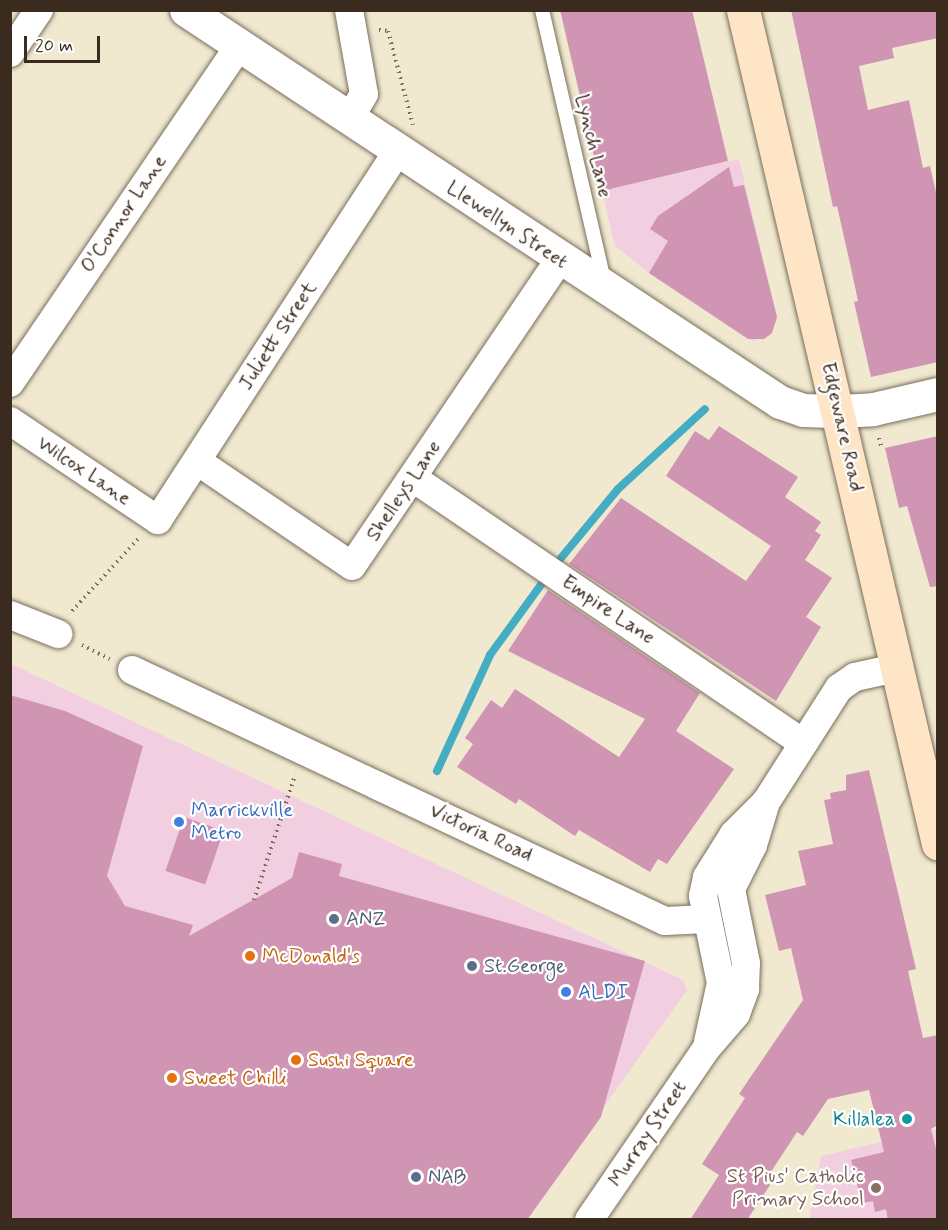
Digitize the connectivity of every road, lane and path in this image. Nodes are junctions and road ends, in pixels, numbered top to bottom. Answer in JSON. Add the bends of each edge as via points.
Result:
{"nodes":[{"id":1,"x":39,"y":10,"type":"edge"},
{"id":2,"x":186,"y":10,"type":"edge"},
{"id":3,"x":349,"y":10,"type":"edge"},
{"id":4,"x":542,"y":10,"type":"edge"},
{"id":5,"x":743,"y":10,"type":"edge"},
{"id":6,"x":388,"y":31,"type":"dead end"},
{"id":7,"x":238,"y":46,"type":"junction"},
{"id":8,"x":10,"y":53,"type":"edge"},
{"id":9,"x":349,"y":119,"type":"junction"},
{"id":10,"x":405,"y":139,"type":"junction"},
{"id":11,"x":559,"y":260,"type":"junction"},
{"id":12,"x":606,"y":291,"type":"junction"},
{"id":13,"x":10,"y":383,"type":"edge"},
{"id":14,"x":938,"y":394,"type":"edge"},
{"id":15,"x":839,"y":411,"type":"junction"},
{"id":16,"x":10,"y":422,"type":"edge"},
{"id":17,"x":878,"y":434,"type":"dead end"},
{"id":18,"x":882,"y":449,"type":"dead end"},
{"id":19,"x":197,"y":461,"type":"junction"},
{"id":20,"x":413,"y":478,"type":"junction"},
{"id":21,"x":158,"y":520,"type":"junction"},
{"id":22,"x":10,"y":615,"type":"edge"},
{"id":23,"x":58,"y":634,"type":"junction"},
{"id":24,"x":896,"y":668,"type":"junction"},
{"id":25,"x":132,"y":670,"type":"joint"},
{"id":26,"x":803,"y":743,"type":"junction"},
{"id":27,"x":295,"y":775,"type":"dead end"},
{"id":28,"x":766,"y":802,"type":"junction"},
{"id":29,"x":938,"y":844,"type":"edge"},
{"id":30,"x":254,"y":900,"type":"dead end"},
{"id":31,"x":707,"y":919,"type":"junction"},
{"id":32,"x":706,"y":1049,"type":"junction"},
{"id":33,"x":589,"y":1220,"type":"edge"}],
"edges":[{"from":1,"to":8,"type":"street"},
{"from":2,"to":7,"type":"street","name":"Llewellyn Street"},
{"from":3,"to":9,"type":"street","via":[[364,94]]},
{"from":4,"to":12,"type":"lane","name":"Lynch Lane"},
{"from":5,"to":15,"type":"main road","name":"Edgeware Road"},
{"from":6,"to":10,"type":"path"},
{"from":7,"to":9,"type":"street","name":"Llewellyn Street"},
{"from":7,"to":13,"type":"street","name":"O'Connor Lane"},
{"from":9,"to":10,"type":"street","name":"Llewellyn Street"},
{"from":10,"to":11,"type":"street","name":"Llewellyn Street"},
{"from":10,"to":19,"type":"street","name":"Juliett Street"},
{"from":11,"to":12,"type":"street","name":"Llewellyn Street"},
{"from":11,"to":20,"type":"street","name":"Shelleys Lane"},
{"from":12,"to":15,"type":"street","name":"Llewellyn Street","via":[[780,402],[803,410]]},
{"from":14,"to":15,"type":"street","name":"Llewellyn Street","via":[[873,409]]},
{"from":15,"to":24,"type":"main road","name":"Edgeware Road"},
{"from":16,"to":21,"type":"street","name":"Wilcox Lane"},
{"from":17,"to":18,"type":"path"},
{"from":19,"to":20,"type":"street","name":"Shelleys Lane","via":[[352,566]]},
{"from":19,"to":21,"type":"street","name":"Juliett Street"},
{"from":20,"to":26,"type":"street","name":"Empire Lane"},
{"from":21,"to":23,"type":"path","via":[[71,612]]},
{"from":22,"to":23,"type":"street"},
{"from":23,"to":25,"type":"path"},
{"from":24,"to":26,"type":"street","via":[[846,681]]},
{"from":24,"to":29,"type":"main road","name":"Edgeware Road"},
{"from":25,"to":31,"type":"street","name":"Victoria Road","via":[[665,921]]},
{"from":26,"to":28,"type":"street"},
{"from":27,"to":30,"type":"path"},
{"from":28,"to":31,"type":"street","via":[[734,834],[707,877],[703,896]]},
{"from":28,"to":32,"type":"street","name":"Murray Street","via":[[753,845],[732,881],[746,963],[745,989],[736,1014]]},
{"from":31,"to":32,"type":"street","name":"Murray Street","via":[[721,983]]},
{"from":32,"to":33,"type":"street","name":"Murray Street"}]}
